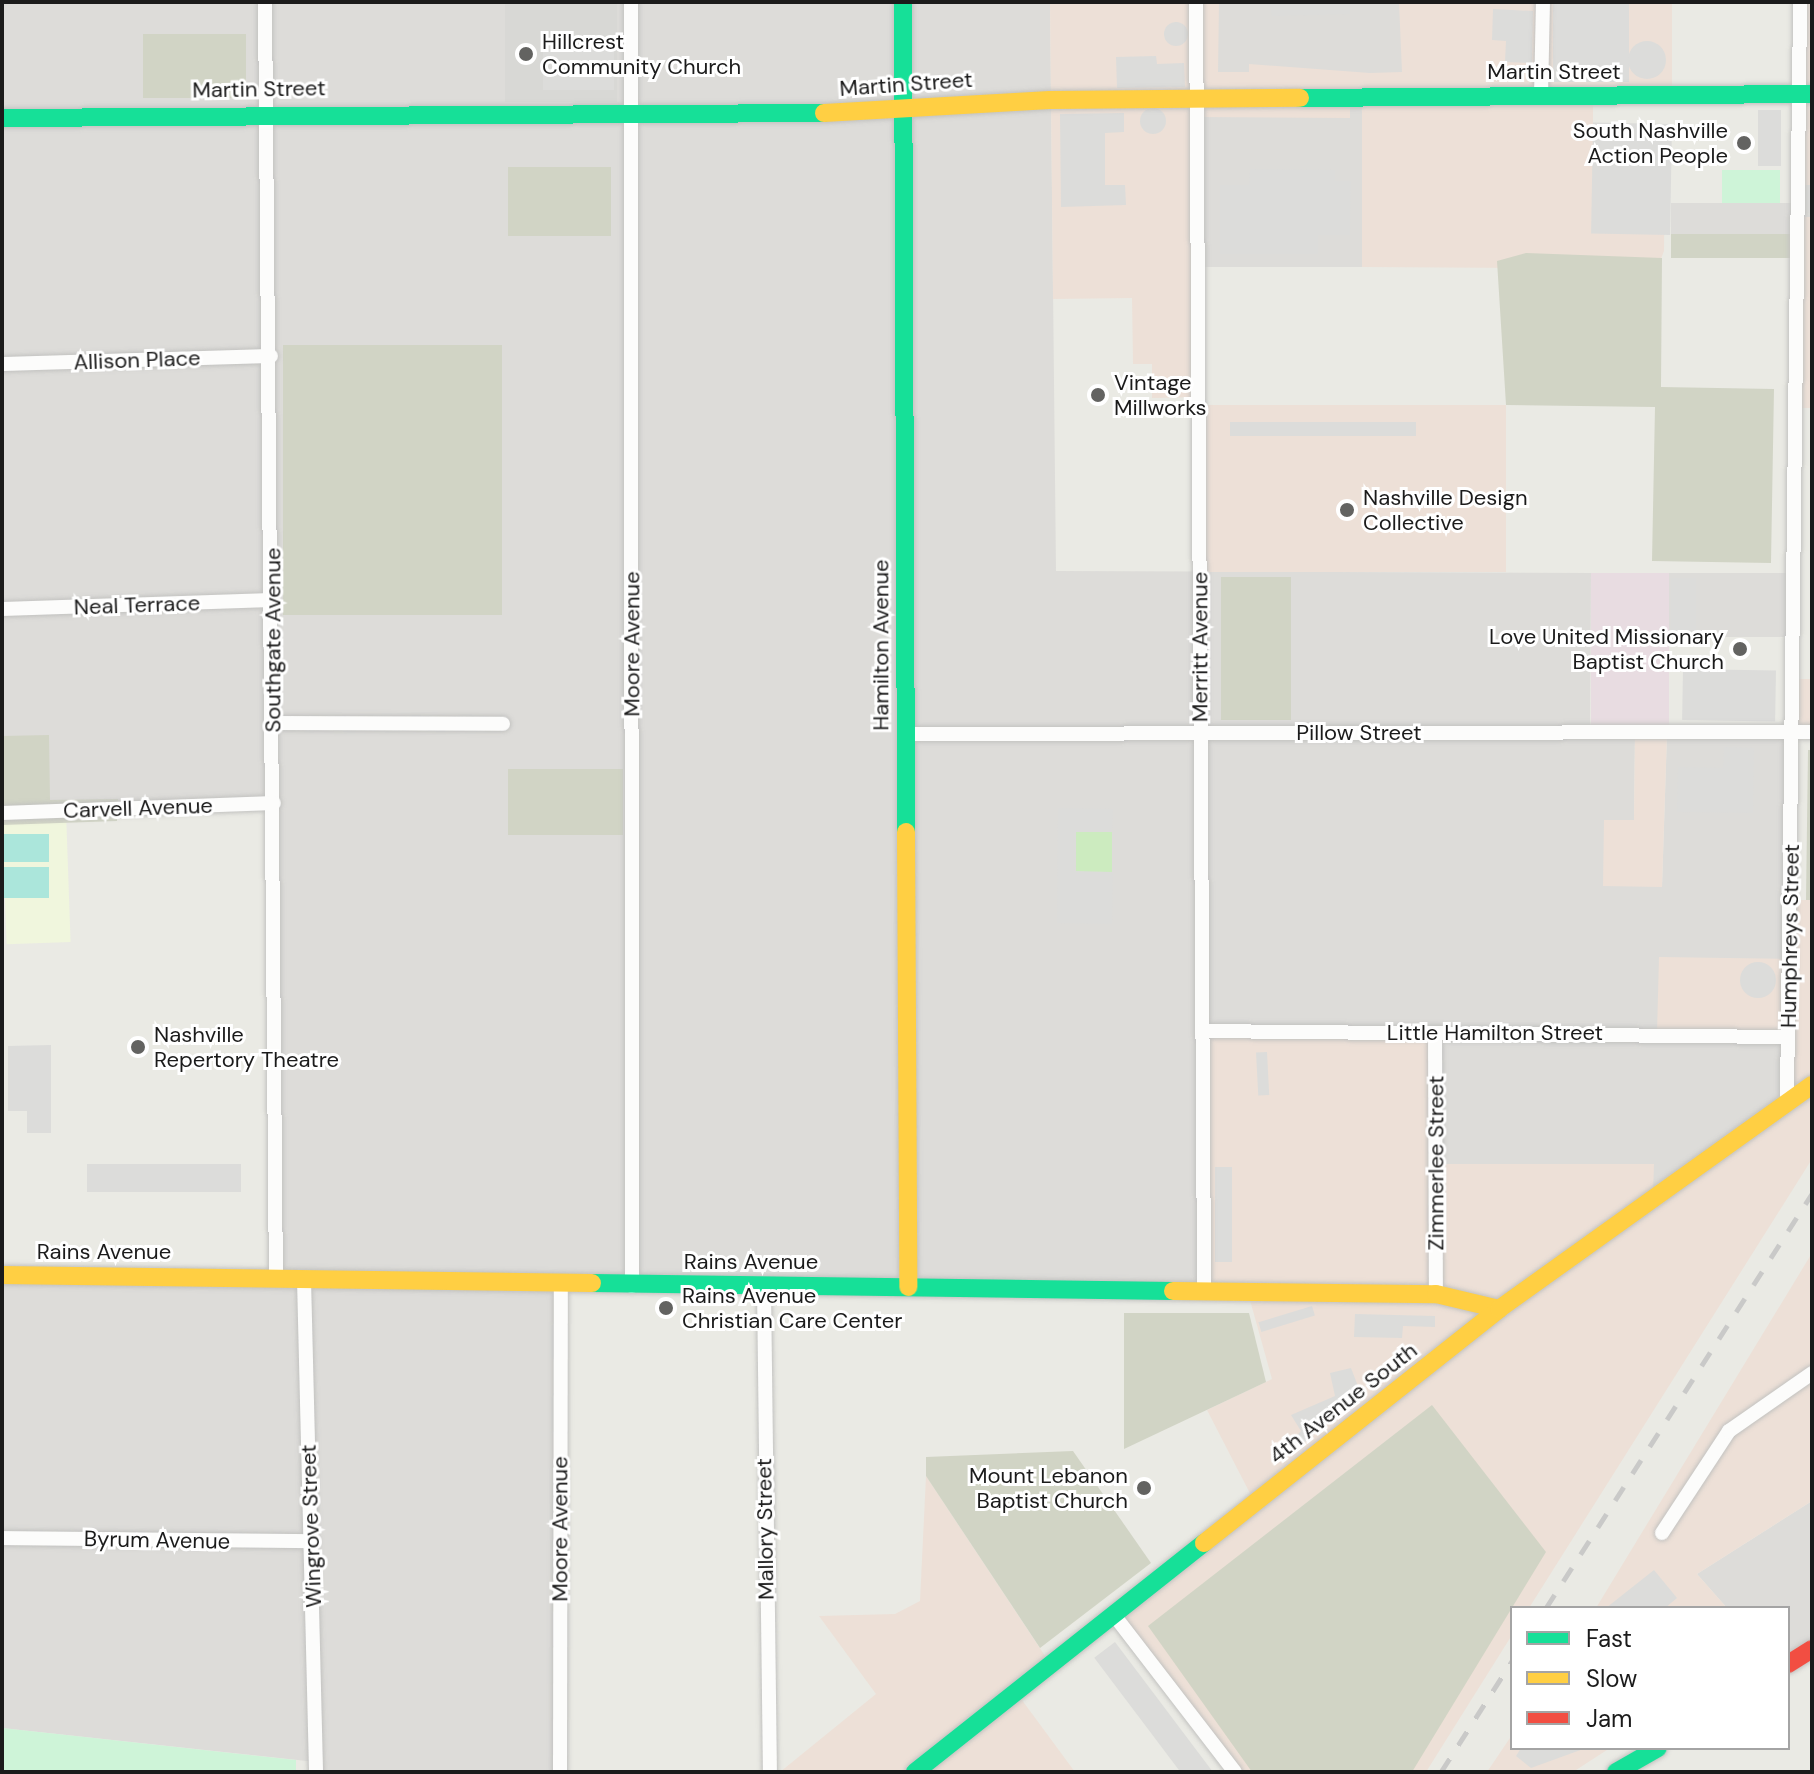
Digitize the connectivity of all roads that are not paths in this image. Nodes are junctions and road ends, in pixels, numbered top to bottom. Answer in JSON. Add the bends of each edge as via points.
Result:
{"nodes":[{"id":1,"x":265,"y":2,"type":"edge"},
{"id":2,"x":631,"y":2,"type":"edge"},
{"id":3,"x":903,"y":2,"type":"edge"},
{"id":4,"x":1196,"y":2,"type":"edge"},
{"id":5,"x":1543,"y":2,"type":"edge"},
{"id":6,"x":1800,"y":2,"type":"edge"},
{"id":7,"x":1805,"y":94,"type":"edge"},
{"id":8,"x":1541,"y":96,"type":"junction"},
{"id":9,"x":1197,"y":99,"type":"junction"},
{"id":10,"x":903,"y":108,"type":"junction"},
{"id":11,"x":265,"y":112,"type":"junction"},
{"id":12,"x":632,"y":114,"type":"junction"},
{"id":13,"x":2,"y":118,"type":"edge"},
{"id":14,"x":271,"y":356,"type":"junction"},
{"id":15,"x":2,"y":364,"type":"edge"},
{"id":16,"x":1797,"y":408,"type":"junction"},
{"id":17,"x":1812,"y":413,"type":"edge"},
{"id":18,"x":272,"y":600,"type":"junction"},
{"id":19,"x":2,"y":609,"type":"edge"},
{"id":20,"x":273,"y":723,"type":"junction"},
{"id":21,"x":503,"y":724,"type":"dead end"},
{"id":22,"x":1794,"y":732,"type":"junction"},
{"id":23,"x":1812,"y":732,"type":"edge"},
{"id":24,"x":1201,"y":733,"type":"junction"},
{"id":25,"x":906,"y":734,"type":"junction"},
{"id":26,"x":274,"y":803,"type":"junction"},
{"id":27,"x":2,"y":813,"type":"edge"},
{"id":28,"x":1202,"y":1031,"type":"junction"},
{"id":29,"x":1435,"y":1033,"type":"junction"},
{"id":30,"x":1788,"y":1037,"type":"junction"},
{"id":31,"x":1812,"y":1085,"type":"edge"},
{"id":32,"x":1787,"y":1101,"type":"junction"},
{"id":33,"x":2,"y":1275,"type":"edge"},
{"id":34,"x":276,"y":1277,"type":"junction"},
{"id":35,"x":304,"y":1279,"type":"junction"},
{"id":36,"x":561,"y":1286,"type":"junction"},
{"id":37,"x":632,"y":1286,"type":"junction"},
{"id":38,"x":764,"y":1287,"type":"junction"},
{"id":39,"x":908,"y":1287,"type":"junction"},
{"id":40,"x":1204,"y":1293,"type":"junction"},
{"id":41,"x":1436,"y":1294,"type":"junction"},
{"id":42,"x":1499,"y":1309,"type":"junction"},
{"id":43,"x":1812,"y":1373,"type":"edge"},
{"id":44,"x":1662,"y":1533,"type":"dead end"},
{"id":45,"x":2,"y":1538,"type":"edge"},
{"id":46,"x":312,"y":1541,"type":"junction"},
{"id":47,"x":1114,"y":1615,"type":"junction"},
{"id":48,"x":1812,"y":1649,"type":"edge"},
{"id":49,"x":1790,"y":1663,"type":"edge"},
{"id":50,"x":1654,"y":1750,"type":"edge"},
{"id":51,"x":316,"y":1772,"type":"edge"},
{"id":52,"x":560,"y":1772,"type":"edge"},
{"id":53,"x":770,"y":1772,"type":"edge"},
{"id":54,"x":915,"y":1772,"type":"edge"},
{"id":55,"x":1235,"y":1772,"type":"edge"},
{"id":56,"x":1616,"y":1772,"type":"edge"}],
"edges":[{"from":1,"to":11,"type":"street","name":"Southgate Avenue"},
{"from":2,"to":12,"type":"street","name":"Moore Avenue"},
{"from":3,"to":10,"type":"street","name":"Hamilton Avenue"},
{"from":4,"to":9,"type":"street","name":"Merritt Avenue"},
{"from":5,"to":8,"type":"street"},
{"from":6,"to":7,"type":"street","name":"Humphreys Street"},
{"from":7,"to":8,"type":"street","name":"Martin Street"},
{"from":7,"to":16,"type":"street","name":"Humphreys Street"},
{"from":8,"to":9,"type":"street","name":"Martin Street"},
{"from":9,"to":10,"type":"street","name":"Martin Street"},
{"from":9,"to":24,"type":"street","name":"Merritt Avenue"},
{"from":10,"to":12,"type":"street","name":"Martin Street"},
{"from":10,"to":25,"type":"street","name":"Hamilton Avenue"},
{"from":11,"to":12,"type":"street","name":"Martin Street"},
{"from":11,"to":13,"type":"street","name":"Martin Street"},
{"from":11,"to":14,"type":"street","name":"Southgate Avenue"},
{"from":12,"to":37,"type":"street","name":"Moore Avenue"},
{"from":14,"to":15,"type":"street","name":"Allison Place"},
{"from":14,"to":18,"type":"street","name":"Southgate Avenue"},
{"from":16,"to":17,"type":"street"},
{"from":16,"to":22,"type":"street","name":"Humphreys Street"},
{"from":18,"to":19,"type":"street","name":"Neal Terrace"},
{"from":18,"to":20,"type":"street","name":"Southgate Avenue"},
{"from":20,"to":21,"type":"street"},
{"from":20,"to":26,"type":"street","name":"Southgate Avenue"},
{"from":22,"to":23,"type":"street","name":"Pillow Street"},
{"from":22,"to":24,"type":"street","name":"Pillow Street"},
{"from":22,"to":30,"type":"street","name":"Humphreys Street"},
{"from":24,"to":25,"type":"street","name":"Pillow Street"},
{"from":24,"to":28,"type":"street","name":"Merritt Avenue"},
{"from":25,"to":39,"type":"street","name":"Hamilton Avenue"},
{"from":26,"to":27,"type":"street","name":"Carvell Avenue"},
{"from":26,"to":34,"type":"street","name":"Southgate Avenue"},
{"from":28,"to":29,"type":"street","name":"Little Hamilton Street"},
{"from":28,"to":40,"type":"street","name":"Merritt Avenue"},
{"from":29,"to":30,"type":"street","name":"Little Hamilton Street"},
{"from":29,"to":41,"type":"street","name":"Zimmerlee Street"},
{"from":30,"to":32,"type":"street","name":"Humphreys Street"},
{"from":31,"to":32,"type":"street","name":"4th Avenue South"},
{"from":32,"to":42,"type":"street","name":"4th Avenue South"},
{"from":33,"to":34,"type":"street","name":"Rains Avenue"},
{"from":34,"to":35,"type":"street","name":"Rains Avenue"},
{"from":35,"to":36,"type":"street","name":"Rains Avenue"},
{"from":35,"to":46,"type":"street","name":"Wingrove Street"},
{"from":36,"to":37,"type":"street","name":"Rains Avenue"},
{"from":36,"to":52,"type":"street","name":"Moore Avenue"},
{"from":37,"to":38,"type":"street","name":"Rains Avenue"},
{"from":38,"to":39,"type":"street","name":"Rains Avenue"},
{"from":38,"to":53,"type":"street","name":"Mallory Street"},
{"from":39,"to":40,"type":"street","name":"Rains Avenue"},
{"from":40,"to":41,"type":"street","name":"Rains Avenue"},
{"from":41,"to":42,"type":"street","name":"Rains Avenue"},
{"from":42,"to":47,"type":"street","name":"4th Avenue South"},
{"from":43,"to":44,"type":"street","via":[[1729,1431]]},
{"from":45,"to":46,"type":"street","name":"Byrum Avenue"},
{"from":46,"to":51,"type":"street","name":"Wingrove Street"},
{"from":47,"to":54,"type":"street","name":"4th Avenue South"},
{"from":47,"to":55,"type":"street"},
{"from":48,"to":49,"type":"street"},
{"from":50,"to":56,"type":"street"}]}
